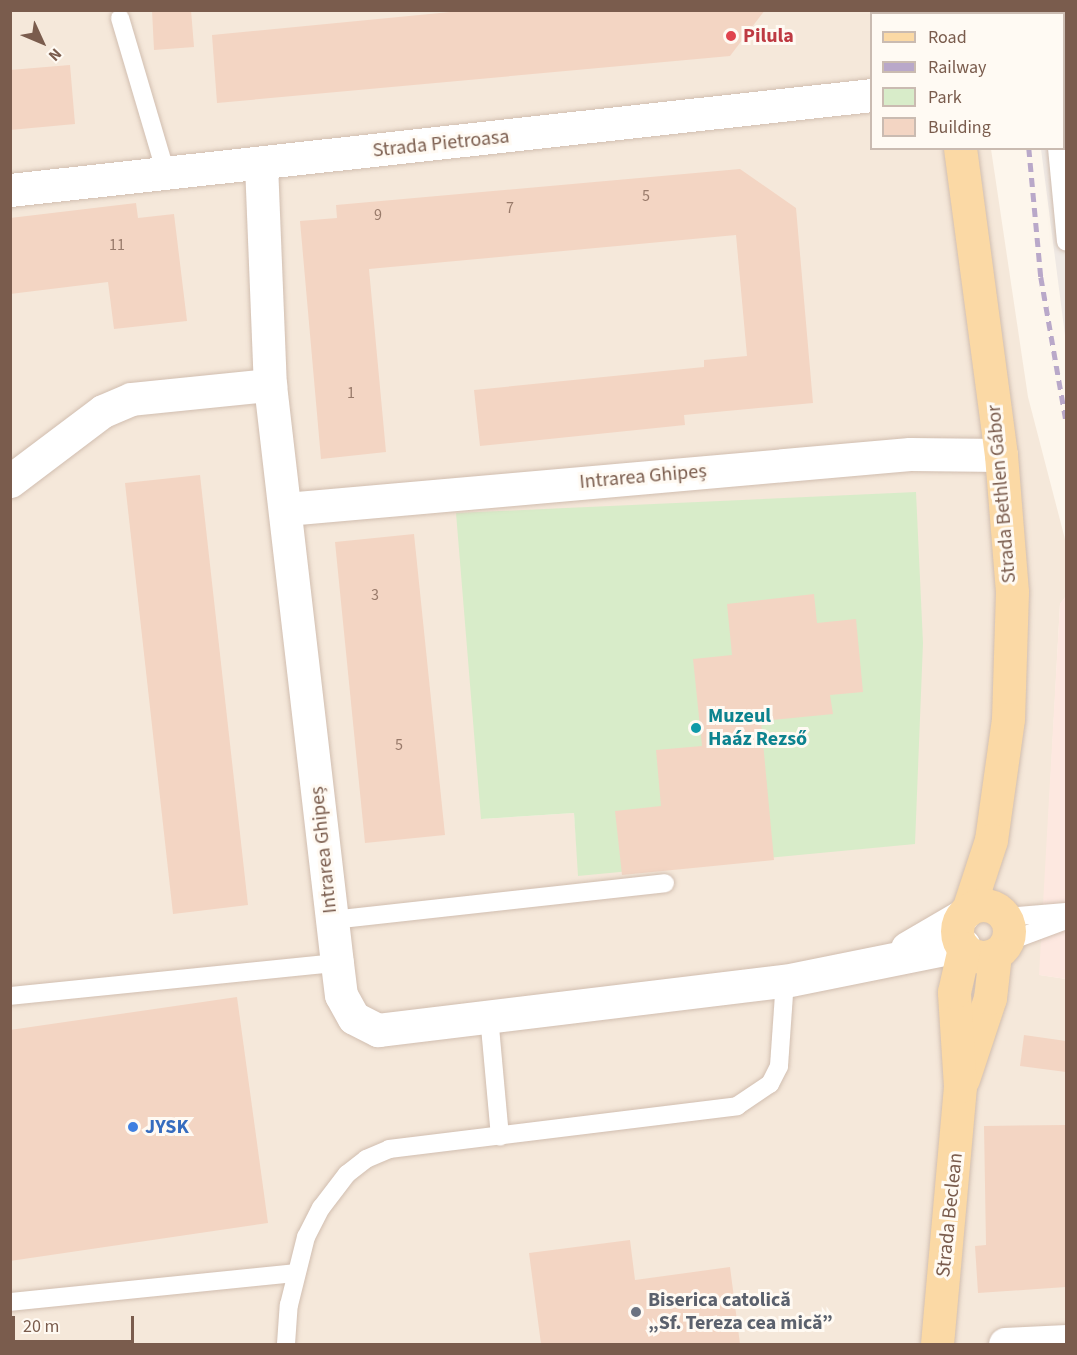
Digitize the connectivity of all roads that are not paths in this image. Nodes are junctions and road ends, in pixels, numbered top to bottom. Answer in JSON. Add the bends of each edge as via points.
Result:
{"nodes":[{"id":1,"x":120,"y":18,"type":"dead end"},
{"id":2,"x":870,"y":94,"type":"edge"},
{"id":3,"x":960,"y":150,"type":"edge"},
{"id":4,"x":1057,"y":150,"type":"edge"},
{"id":5,"x":261,"y":164,"type":"junction"},
{"id":6,"x":166,"y":173,"type":"junction"},
{"id":7,"x":10,"y":190,"type":"edge"},
{"id":8,"x":1066,"y":242,"type":"edge"},
{"id":9,"x":270,"y":385,"type":"junction"},
{"id":10,"x":1001,"y":455,"type":"junction"},
{"id":11,"x":10,"y":481,"type":"edge"},
{"id":12,"x":286,"y":508,"type":"junction"},
{"id":13,"x":665,"y":883,"type":"dead end"},
{"id":14,"x":1066,"y":912,"type":"edge"},
{"id":15,"x":332,"y":920,"type":"junction"},
{"id":16,"x":1066,"y":920,"type":"edge"},
{"id":17,"x":983,"y":930,"type":"junction"},
{"id":18,"x":337,"y":963,"type":"junction"},
{"id":19,"x":785,"y":981,"type":"junction"},
{"id":20,"x":10,"y":996,"type":"edge"},
{"id":21,"x":489,"y":1016,"type":"junction"},
{"id":22,"x":500,"y":1136,"type":"junction"},
{"id":23,"x":296,"y":1273,"type":"junction"},
{"id":24,"x":10,"y":1302,"type":"edge"},
{"id":25,"x":1066,"y":1341,"type":"edge"},
{"id":26,"x":286,"y":1344,"type":"edge"},
{"id":27,"x":937,"y":1344,"type":"edge"},
{"id":28,"x":1005,"y":1344,"type":"edge"}],
"edges":[{"from":1,"to":6,"type":"lane"},
{"from":2,"to":5,"type":"street","name":"Strada Pietroasa"},
{"from":3,"to":10,"type":"main road","name":"Strada Bethlen Gábor"},
{"from":4,"to":8,"type":"lane"},
{"from":5,"to":6,"type":"street","name":"Strada Pietroasa"},
{"from":5,"to":9,"type":"street","name":"Intrarea Ghipeș"},
{"from":6,"to":7,"type":"street","name":"Strada Pietroasa"},
{"from":9,"to":11,"type":"street","via":[[131,399],[103,411]]},
{"from":9,"to":12,"type":"street","name":"Intrarea Ghipeș"},
{"from":10,"to":12,"type":"street","name":"Intrarea Ghipeș","via":[[910,454]]},
{"from":10,"to":17,"type":"main road","name":"Strada Bethlen Gábor","via":[[1012,592],[1008,719]]},
{"from":12,"to":15,"type":"street","name":"Intrarea Ghipeș"},
{"from":13,"to":15,"type":"lane"},
{"from":14,"to":17,"type":"lane"},
{"from":15,"to":18,"type":"street","name":"Intrarea Ghipeș"},
{"from":16,"to":17,"type":"lane"},
{"from":17,"to":19,"type":"street","via":[[885,961]]},
{"from":17,"to":27,"type":"main road","name":"Strada Beclean","via":[[990,998],[960,1086]]},
{"from":18,"to":20,"type":"lane"},
{"from":18,"to":21,"type":"street","name":"Intrarea Ghipeș","via":[[346,1008],[354,1018],[378,1030]]},
{"from":19,"to":21,"type":"street"},
{"from":19,"to":22,"type":"lane","via":[[779,1066],[770,1084],[747,1101],[737,1106]]},
{"from":21,"to":22,"type":"lane"},
{"from":22,"to":23,"type":"lane","via":[[389,1149],[366,1159],[347,1174],[321,1208]]},
{"from":23,"to":24,"type":"lane"},
{"from":23,"to":26,"type":"lane"},
{"from":25,"to":28,"type":"street"}]}
